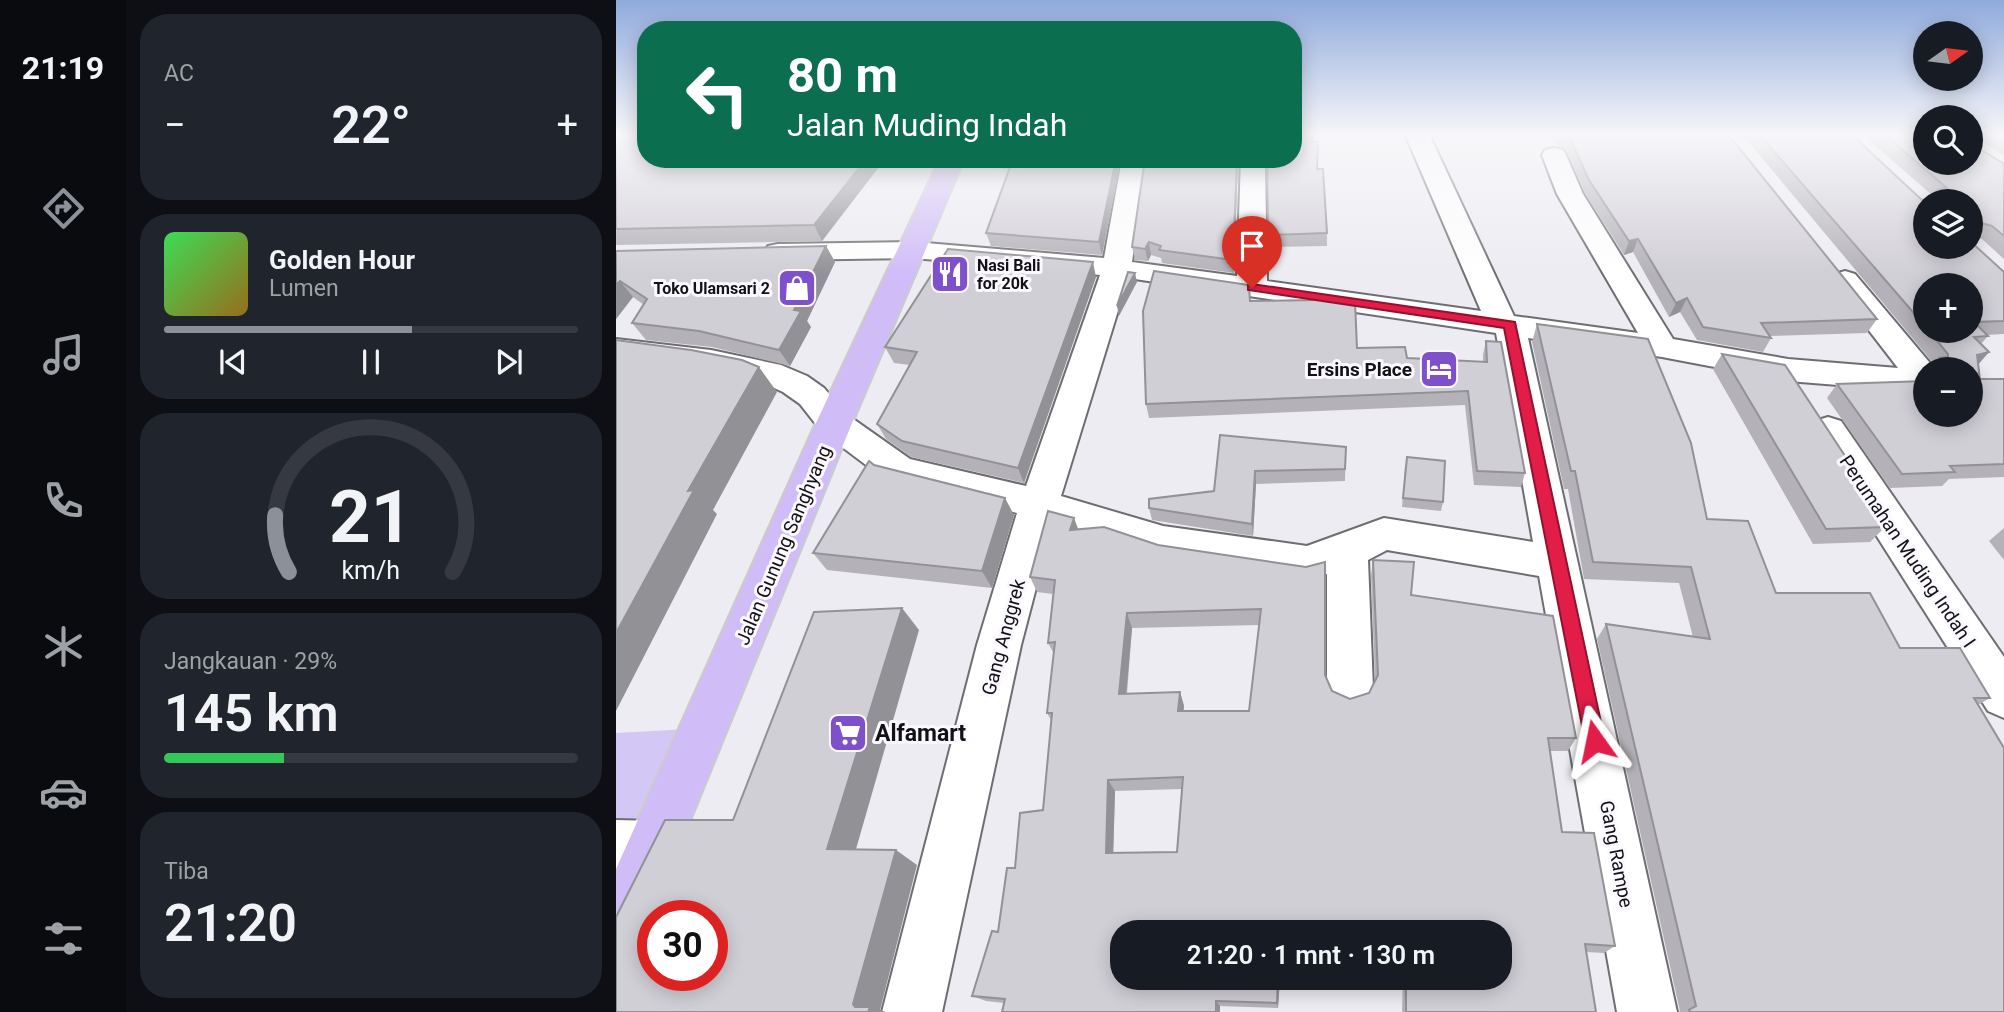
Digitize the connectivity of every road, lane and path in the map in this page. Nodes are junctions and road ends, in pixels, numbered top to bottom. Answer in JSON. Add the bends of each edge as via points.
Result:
{"nodes":[{"id":1,"x":943,"y":181,"type":"edge"},
{"id":2,"x":1131,"y":181,"type":"edge"},
{"id":3,"x":1252,"y":181,"type":"edge"},
{"id":4,"x":1439,"y":181,"type":"edge"},
{"id":5,"x":1565,"y":181,"type":"edge"},
{"id":6,"x":914,"y":250,"type":"junction"},
{"id":7,"x":754,"y":253,"type":"edge"},
{"id":8,"x":1830,"y":261,"type":"edge"},
{"id":9,"x":1117,"y":268,"type":"junction"},
{"id":10,"x":1252,"y":288,"type":"junction"},
{"id":11,"x":1506,"y":324,"type":"junction"},
{"id":12,"x":1662,"y":347,"type":"junction"},
{"id":13,"x":616,"y":349,"type":"edge"},
{"id":14,"x":1913,"y":365,"type":"edge"},
{"id":15,"x":1787,"y":370,"type":"junction"},
{"id":16,"x":1913,"y":379,"type":"edge"},
{"id":17,"x":834,"y":424,"type":"junction"},
{"id":18,"x":1040,"y":503,"type":"junction"},
{"id":19,"x":1347,"y":551,"type":"junction"},
{"id":20,"x":1558,"y":562,"type":"junction"},
{"id":21,"x":1350,"y":689,"type":"dead end"},
{"id":22,"x":2004,"y":696,"type":"edge"},
{"id":23,"x":635,"y":846,"type":"edge"},
{"id":24,"x":616,"y":933,"type":"edge"},
{"id":25,"x":912,"y":1012,"type":"edge"},
{"id":26,"x":1647,"y":1012,"type":"edge"}],
"edges":[{"from":1,"to":6,"type":"main road","name":"Jalan Gunung Sanghyang"},
{"from":2,"to":9,"type":"street","name":"Gang Anggrek"},
{"from":3,"to":10,"type":"street"},
{"from":4,"to":11,"type":"street","name":"Gang Rampe"},
{"from":5,"to":12,"type":"street"},
{"from":6,"to":7,"type":"street"},
{"from":6,"to":9,"type":"street"},
{"from":6,"to":17,"type":"main road","name":"Jalan Gunung Sanghyang"},
{"from":8,"to":14,"type":"street"},
{"from":9,"to":10,"type":"street"},
{"from":9,"to":18,"type":"street","name":"Gang Anggrek"},
{"from":10,"to":11,"type":"street"},
{"from":11,"to":12,"type":"street"},
{"from":11,"to":20,"type":"street","name":"Gang Rampe"},
{"from":12,"to":15,"type":"street"},
{"from":13,"to":17,"type":"street","via":[[769,373],[812,396]]},
{"from":15,"to":16,"type":"street"},
{"from":15,"to":22,"type":"street","name":"Perumahan Muding Indah I"},
{"from":17,"to":18,"type":"street","via":[[899,470]]},
{"from":17,"to":23,"type":"main road","name":"Jalan Gunung Sanghyang"},
{"from":18,"to":19,"type":"street","via":[[1163,542],[1307,563]]},
{"from":18,"to":25,"type":"street","name":"Gang Anggrek","via":[[999,645]]},
{"from":19,"to":20,"type":"street","via":[[1384,534]]},
{"from":19,"to":21,"type":"street"},
{"from":20,"to":26,"type":"street","name":"Gang Rampe"},
{"from":23,"to":24,"type":"main road","name":"Jalan Gunung Sanghyang"}]}
